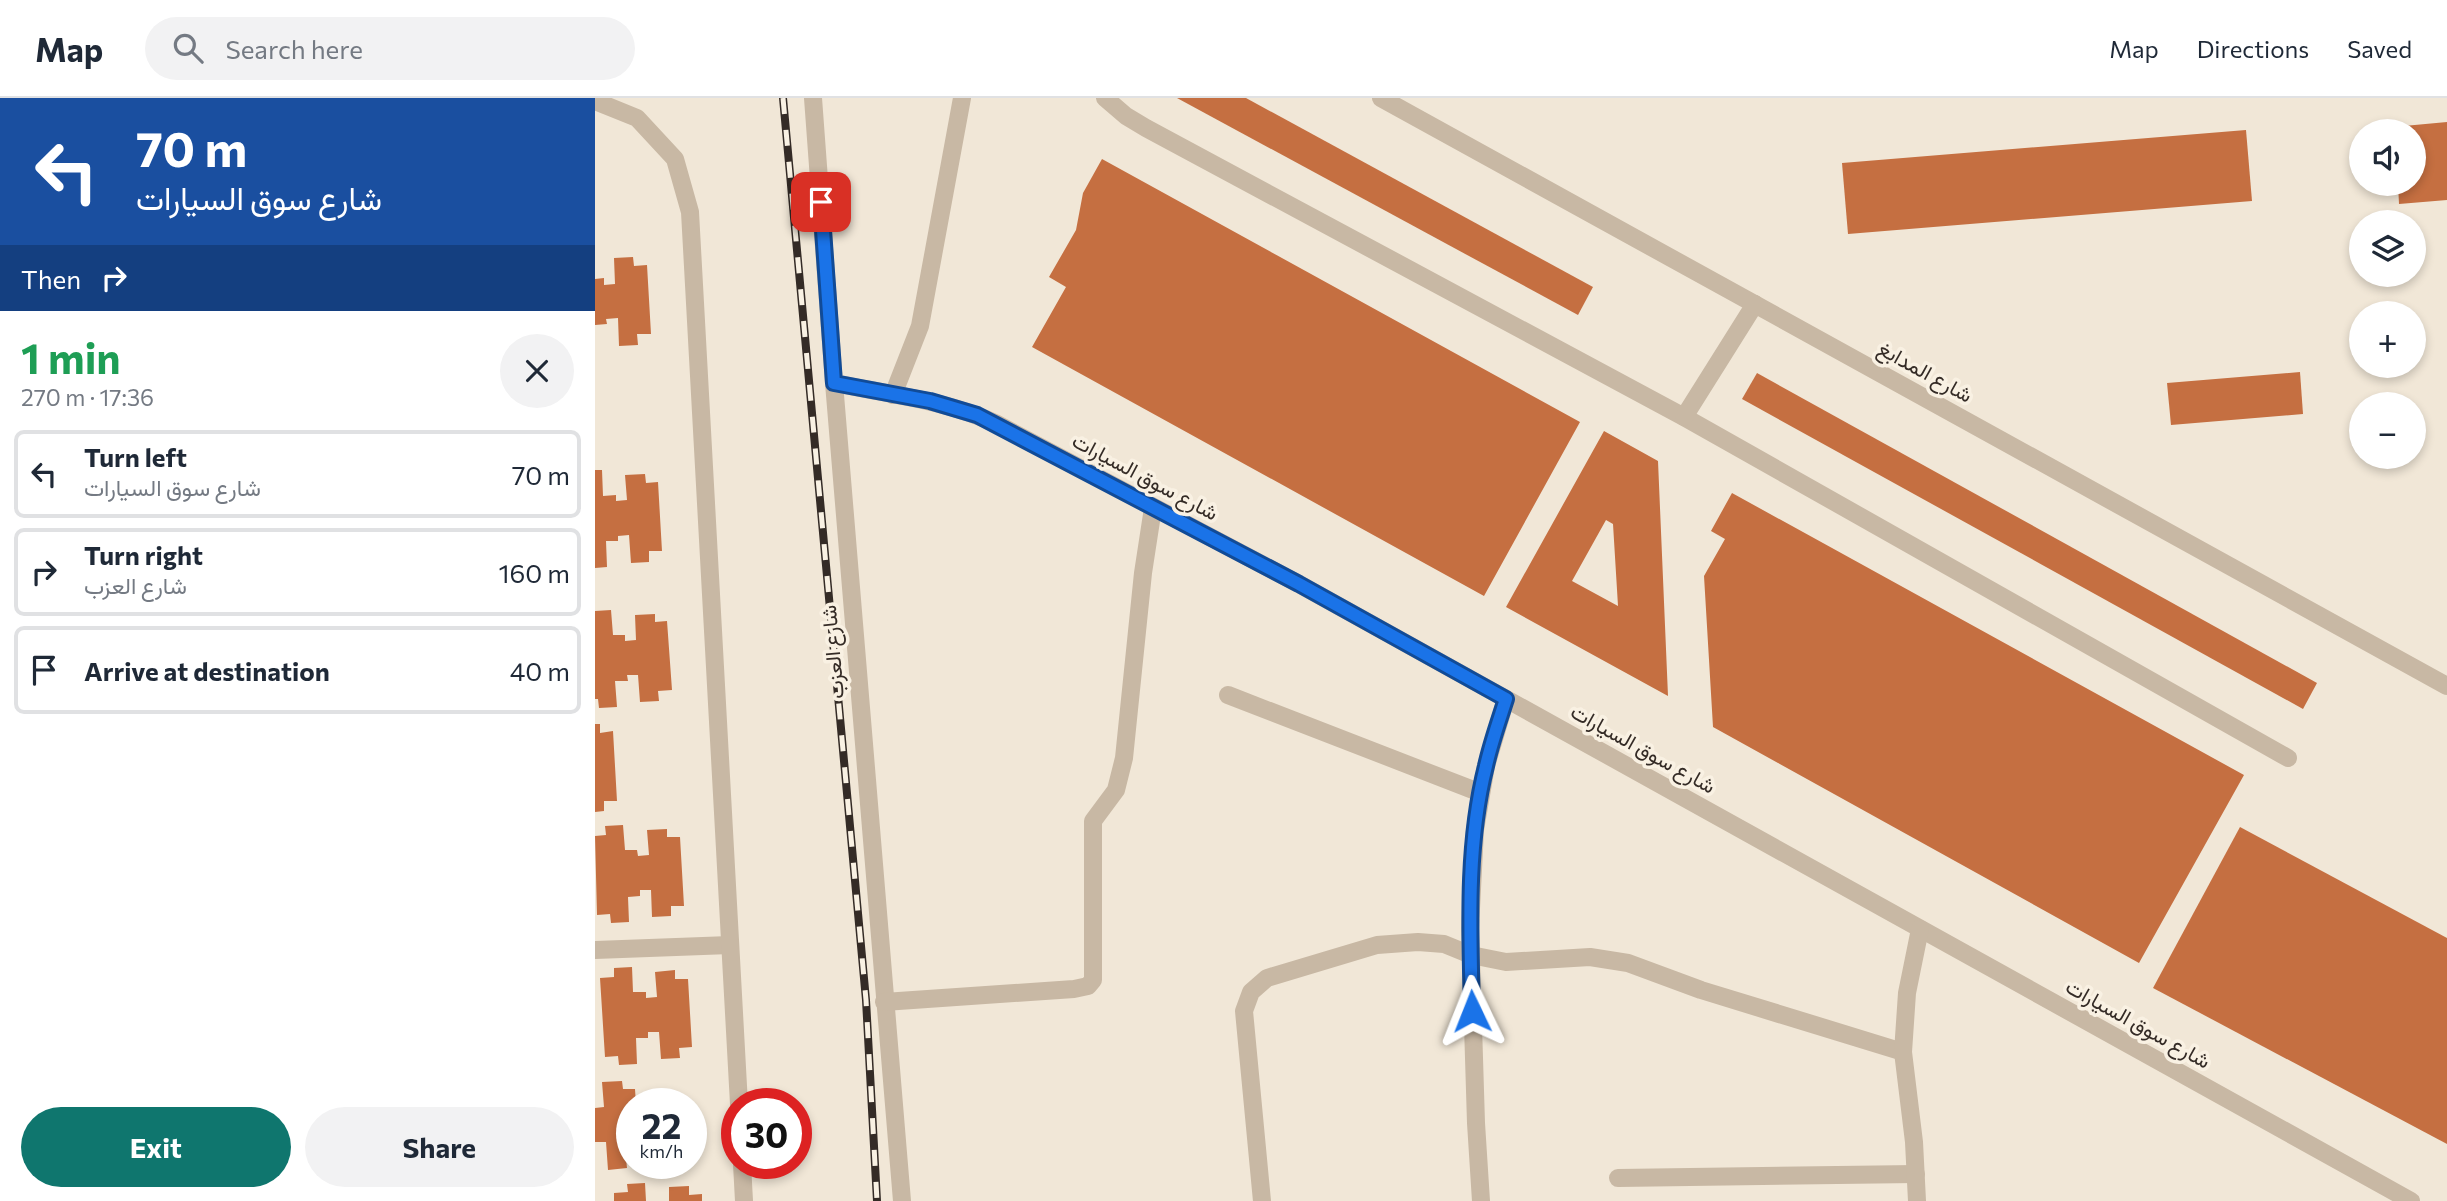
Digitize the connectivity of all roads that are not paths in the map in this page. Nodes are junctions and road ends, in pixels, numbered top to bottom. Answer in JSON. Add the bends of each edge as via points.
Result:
{"nodes":[{"id":1,"x":813,"y":98,"type":"edge"},
{"id":2,"x":962,"y":98,"type":"edge"},
{"id":3,"x":1105,"y":98,"type":"edge"},
{"id":4,"x":1381,"y":98,"type":"edge"},
{"id":5,"x":595,"y":101,"type":"edge"},
{"id":6,"x":1755,"y":304,"type":"junction"},
{"id":7,"x":834,"y":383,"type":"junction"},
{"id":8,"x":894,"y":395,"type":"junction"},
{"id":9,"x":1684,"y":417,"type":"junction"},
{"id":10,"x":1153,"y":508,"type":"junction"},
{"id":11,"x":2447,"y":687,"type":"edge"},
{"id":12,"x":1228,"y":695,"type":"dead end"},
{"id":13,"x":1506,"y":699,"type":"junction"},
{"id":14,"x":2288,"y":758,"type":"dead end"},
{"id":15,"x":1481,"y":793,"type":"junction"},
{"id":16,"x":1920,"y":929,"type":"junction"},
{"id":17,"x":730,"y":945,"type":"junction"},
{"id":18,"x":595,"y":950,"type":"edge"},
{"id":19,"x":1471,"y":955,"type":"junction"},
{"id":20,"x":884,"y":1002,"type":"junction"},
{"id":21,"x":1903,"y":1052,"type":"junction"},
{"id":22,"x":738,"y":1088,"type":"edge"},
{"id":23,"x":1916,"y":1174,"type":"junction"},
{"id":24,"x":1618,"y":1178,"type":"dead end"},
{"id":25,"x":743,"y":1179,"type":"edge"},
{"id":26,"x":744,"y":1201,"type":"edge"},
{"id":27,"x":902,"y":1201,"type":"edge"},
{"id":28,"x":1262,"y":1201,"type":"edge"},
{"id":29,"x":1482,"y":1201,"type":"edge"},
{"id":30,"x":1917,"y":1201,"type":"edge"},
{"id":31,"x":2411,"y":1201,"type":"edge"}],
"edges":[{"from":1,"to":7,"type":"street","name":"شارع العزب"},
{"from":2,"to":8,"type":"street","via":[[920,326]]},
{"from":3,"to":9,"type":"street","via":[[1146,128]]},
{"from":4,"to":6,"type":"street","name":"شارع المدابغ"},
{"from":5,"to":17,"type":"street","via":[[637,118],[675,159],[690,212]]},
{"from":6,"to":9,"type":"street"},
{"from":6,"to":11,"type":"street","name":"شارع المدابغ"},
{"from":7,"to":8,"type":"street","name":"شارع سوق السيارات"},
{"from":7,"to":20,"type":"street","name":"شارع العزب"},
{"from":8,"to":10,"type":"street","name":"شارع سوق السيارات","via":[[977,415]]},
{"from":9,"to":14,"type":"street"},
{"from":10,"to":13,"type":"street","name":"شارع سوق السيارات"},
{"from":10,"to":20,"type":"street","via":[[1124,758],[1117,790],[1093,821],[1093,980],[1075,989]]},
{"from":12,"to":15,"type":"street"},
{"from":13,"to":15,"type":"street"},
{"from":13,"to":16,"type":"street","name":"شارع سوق السيارات"},
{"from":15,"to":19,"type":"street","via":[[1475,830]]},
{"from":16,"to":21,"type":"street","via":[[1907,993]]},
{"from":16,"to":31,"type":"street","name":"شارع سوق السيارات"},
{"from":17,"to":18,"type":"street"},
{"from":17,"to":22,"type":"street"},
{"from":19,"to":21,"type":"street","via":[[1506,962],[1590,957],[1629,963]]},
{"from":19,"to":28,"type":"street","via":[[1444,944],[1377,945],[1267,978],[1251,992],[1244,1010]]},
{"from":19,"to":29,"type":"street"},
{"from":20,"to":27,"type":"street","name":"شارع العزب"},
{"from":21,"to":23,"type":"street"},
{"from":23,"to":24,"type":"street"},
{"from":23,"to":30,"type":"street"},
{"from":25,"to":26,"type":"street"}]}
